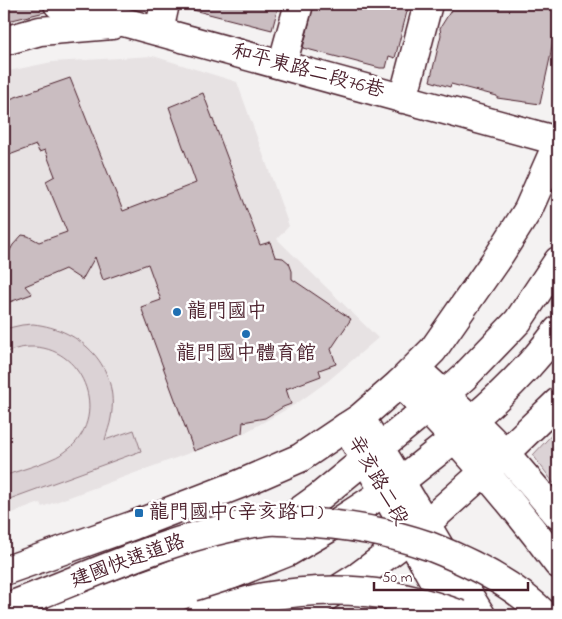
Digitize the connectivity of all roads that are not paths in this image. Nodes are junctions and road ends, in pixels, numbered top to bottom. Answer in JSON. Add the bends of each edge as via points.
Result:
{"nodes":[{"id":1,"x":48,"y":4,"type":"edge"},
{"id":2,"x":58,"y":4,"type":"edge"},
{"id":3,"x":165,"y":4,"type":"edge"},
{"id":4,"x":299,"y":4,"type":"edge"},
{"id":5,"x":428,"y":4,"type":"edge"},
{"id":6,"x":131,"y":24,"type":"junction"},
{"id":7,"x":40,"y":31,"type":"junction"},
{"id":8,"x":158,"y":32,"type":"junction"},
{"id":9,"x":4,"y":41,"type":"edge"},
{"id":10,"x":282,"y":65,"type":"junction"},
{"id":11,"x":404,"y":99,"type":"junction"},
{"id":12,"x":558,"y":142,"type":"edge"},
{"id":13,"x":558,"y":261,"type":"edge"},
{"id":14,"x":558,"y":330,"type":"edge"},
{"id":15,"x":408,"y":376,"type":"junction"},
{"id":16,"x":436,"y":401,"type":"junction"},
{"id":17,"x":558,"y":402,"type":"edge"},
{"id":18,"x":353,"y":422,"type":"junction"},
{"id":19,"x":464,"y":429,"type":"junction"},
{"id":20,"x":506,"y":453,"type":"junction"},
{"id":21,"x":373,"y":454,"type":"junction"},
{"id":22,"x":485,"y":471,"type":"junction"},
{"id":23,"x":392,"y":486,"type":"junction"},
{"id":24,"x":558,"y":516,"type":"edge"},
{"id":25,"x":418,"y":531,"type":"junction"},
{"id":26,"x":558,"y":564,"type":"edge"},
{"id":27,"x":4,"y":571,"type":"edge"},
{"id":28,"x":4,"y":609,"type":"edge"},
{"id":29,"x":61,"y":615,"type":"edge"},
{"id":30,"x":132,"y":615,"type":"edge"},
{"id":31,"x":201,"y":615,"type":"edge"},
{"id":32,"x":297,"y":615,"type":"edge"},
{"id":33,"x":452,"y":615,"type":"edge"},
{"id":34,"x":461,"y":615,"type":"edge"},
{"id":35,"x":481,"y":615,"type":"edge"},
{"id":36,"x":545,"y":615,"type":"edge"}],
"edges":[{"from":1,"to":7,"type":"main road"},
{"from":2,"to":6,"type":"main road","name":"和平東路二段76巷"},
{"from":3,"to":8,"type":"main road"},
{"from":4,"to":10,"type":"main road"},
{"from":5,"to":11,"type":"main road"},
{"from":6,"to":7,"type":"main road"},
{"from":6,"to":8,"type":"main road","name":"和平東路二段76巷"},
{"from":7,"to":9,"type":"main road"},
{"from":8,"to":10,"type":"main road","name":"和平東路二段76巷"},
{"from":10,"to":11,"type":"main road","name":"和平東路二段76巷"},
{"from":11,"to":12,"type":"main road","name":"和平東路二段76巷"},
{"from":12,"to":15,"type":"main road","name":"辛亥路二段","via":[[528,210],[500,254],[433,350]]},
{"from":13,"to":16,"type":"main road","via":[[518,321],[464,378]]},
{"from":14,"to":19,"type":"main road","via":[[536,359]]},
{"from":15,"to":16,"type":"main road"},
{"from":15,"to":18,"type":"main road","name":"辛亥路二段"},
{"from":16,"to":19,"type":"main road"},
{"from":16,"to":21,"type":"main road","name":"建國快速道路"},
{"from":17,"to":20,"type":"main road"},
{"from":18,"to":21,"type":"main road","name":"辛亥路二段"},
{"from":18,"to":27,"type":"main road","name":"辛亥路二段","via":[[300,458],[240,484]]},
{"from":19,"to":20,"type":"main road"},
{"from":19,"to":22,"type":"main road"},
{"from":19,"to":23,"type":"main road"},
{"from":20,"to":22,"type":"main road"},
{"from":20,"to":24,"type":"main road"},
{"from":21,"to":23,"type":"main road","name":"辛亥路二段"},
{"from":21,"to":29,"type":"main road","name":"建國快速道路","via":[[276,528],[226,553]]},
{"from":22,"to":25,"type":"main road"},
{"from":22,"to":26,"type":"main road"},
{"from":23,"to":25,"type":"main road","name":"辛亥路二段"},
{"from":23,"to":30,"type":"main road","via":[[288,552]]},
{"from":25,"to":32,"type":"main road","via":[[360,576]]},
{"from":25,"to":33,"type":"main road","name":"辛亥路二段"},
{"from":25,"to":35,"type":"main road","via":[[449,564]]},
{"from":28,"to":36,"type":"main road","name":"建國快速道路","bridge":true,"via":[[192,538],[270,521],[350,525],[405,538],[484,571],[533,603]]},
{"from":31,"to":34,"type":"main road","bridge":true,"via":[[263,597],[312,590],[359,590],[397,596]]}]}
